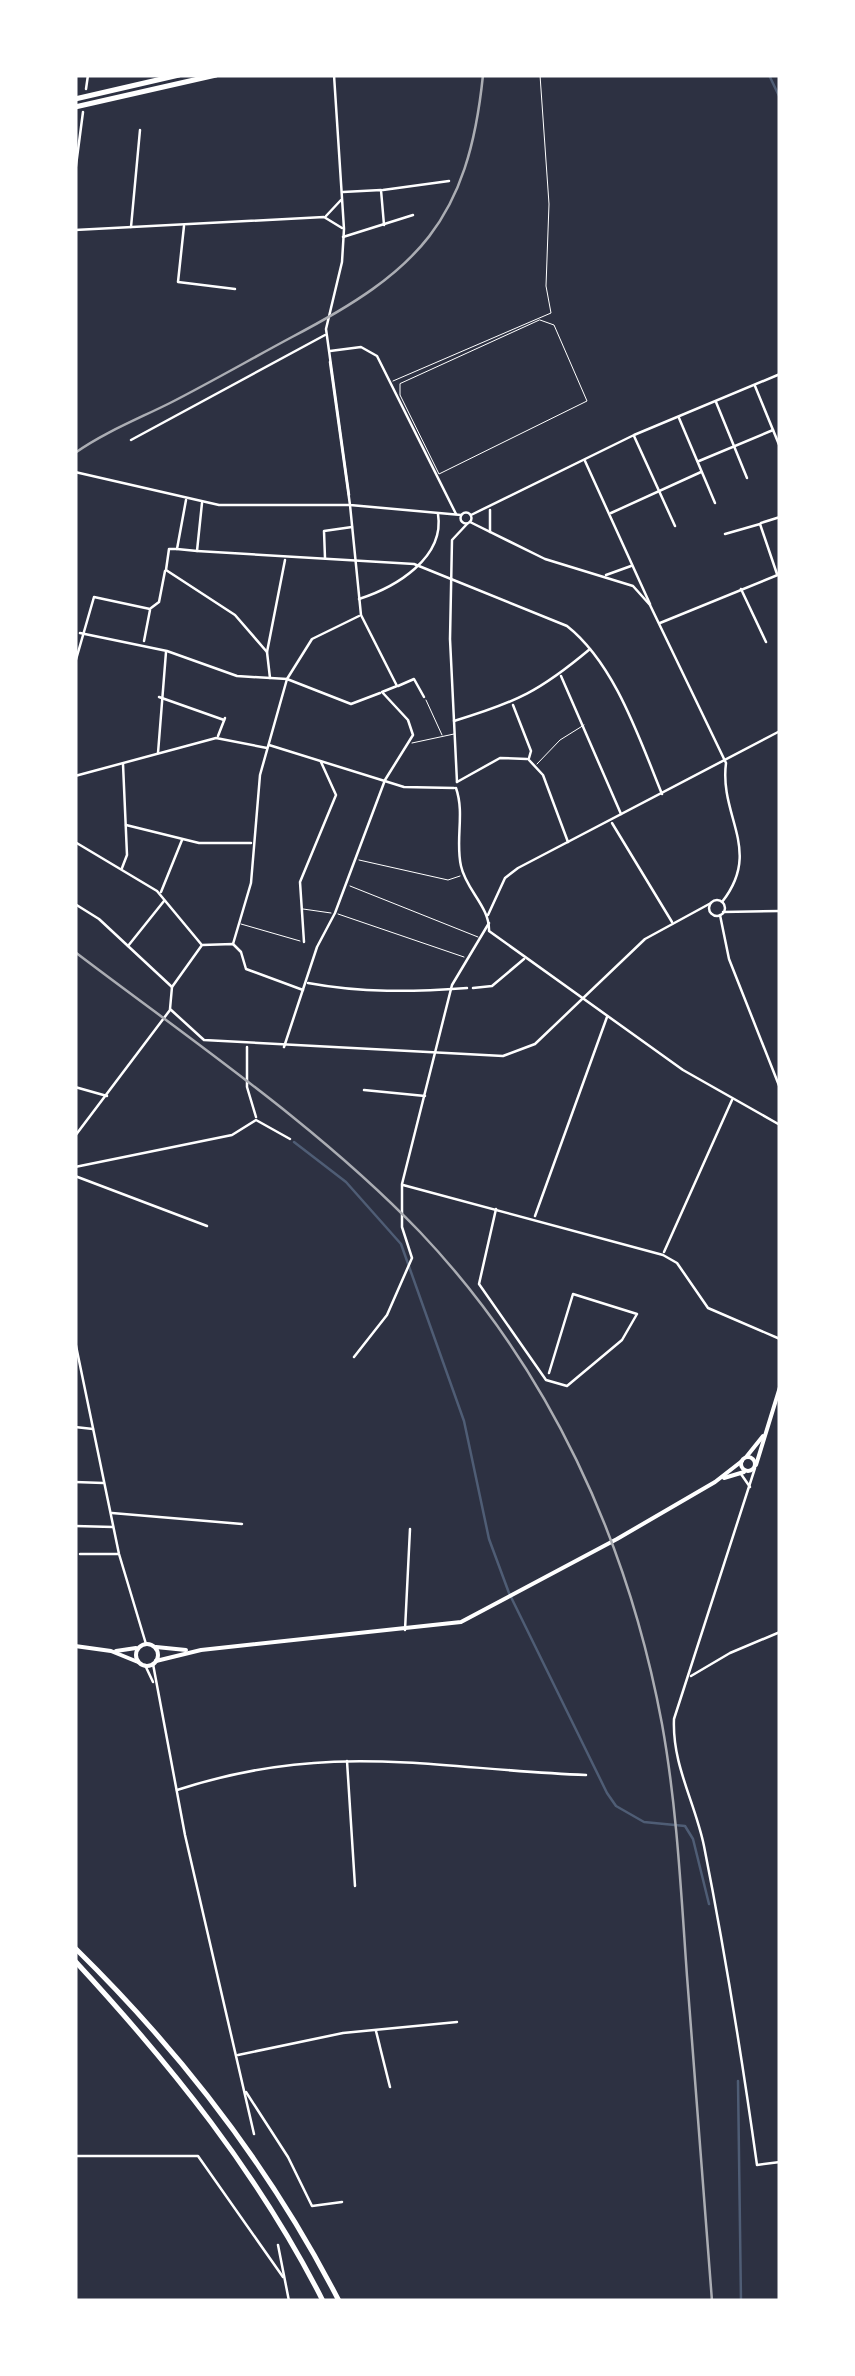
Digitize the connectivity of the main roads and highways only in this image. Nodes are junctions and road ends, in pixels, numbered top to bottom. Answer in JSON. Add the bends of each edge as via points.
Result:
{"nodes":[{"id":1,"x":179,"y":75,"type":"edge"},
{"id":2,"x":216,"y":75,"type":"edge"},
{"id":3,"x":75,"y":98,"type":"edge"},
{"id":4,"x":75,"y":107,"type":"edge"},
{"id":5,"x":780,"y":1386,"type":"edge"},
{"id":6,"x":767,"y":1427,"type":"junction"},
{"id":7,"x":744,"y":1459,"type":"junction"},
{"id":8,"x":755,"y":1467,"type":"junction"},
{"id":9,"x":748,"y":1472,"type":"junction"},
{"id":10,"x":715,"y":1482,"type":"junction"},
{"id":11,"x":75,"y":1646,"type":"edge"},
{"id":12,"x":143,"y":1646,"type":"junction"},
{"id":13,"x":154,"y":1646,"type":"junction"},
{"id":14,"x":201,"y":1650,"type":"junction"},
{"id":15,"x":111,"y":1651,"type":"junction"},
{"id":16,"x":154,"y":1662,"type":"junction"},
{"id":17,"x":143,"y":1664,"type":"junction"},
{"id":18,"x":75,"y":1948,"type":"edge"},
{"id":19,"x":75,"y":1960,"type":"edge"},
{"id":20,"x":324,"y":2301,"type":"edge"},
{"id":21,"x":338,"y":2301,"type":"edge"}],
"edges":[{"from":1,"to":3,"type":"highway"},
{"from":2,"to":4,"type":"highway"},
{"from":5,"to":6,"type":"main road"},
{"from":6,"to":7,"type":"main road"},
{"from":6,"to":8,"type":"main road"},
{"from":7,"to":8,"type":"main road","via":[[753,1459]]},
{"from":7,"to":9,"type":"main road"},
{"from":7,"to":10,"type":"main road"},
{"from":8,"to":9,"type":"main road"},
{"from":9,"to":10,"type":"main road"},
{"from":10,"to":14,"type":"main road","via":[[517,1596],[446,1626]]},
{"from":11,"to":15,"type":"main road"},
{"from":12,"to":13,"type":"main road"},
{"from":12,"to":15,"type":"main road"},
{"from":12,"to":17,"type":"main road"},
{"from":13,"to":14,"type":"main road"},
{"from":13,"to":16,"type":"main road"},
{"from":14,"to":16,"type":"main road"},
{"from":15,"to":17,"type":"main road"},
{"from":16,"to":17,"type":"main road"},
{"from":18,"to":21,"type":"highway","via":[[150,2021],[239,2136]]},
{"from":19,"to":20,"type":"highway","via":[[230,2144]]}]}
